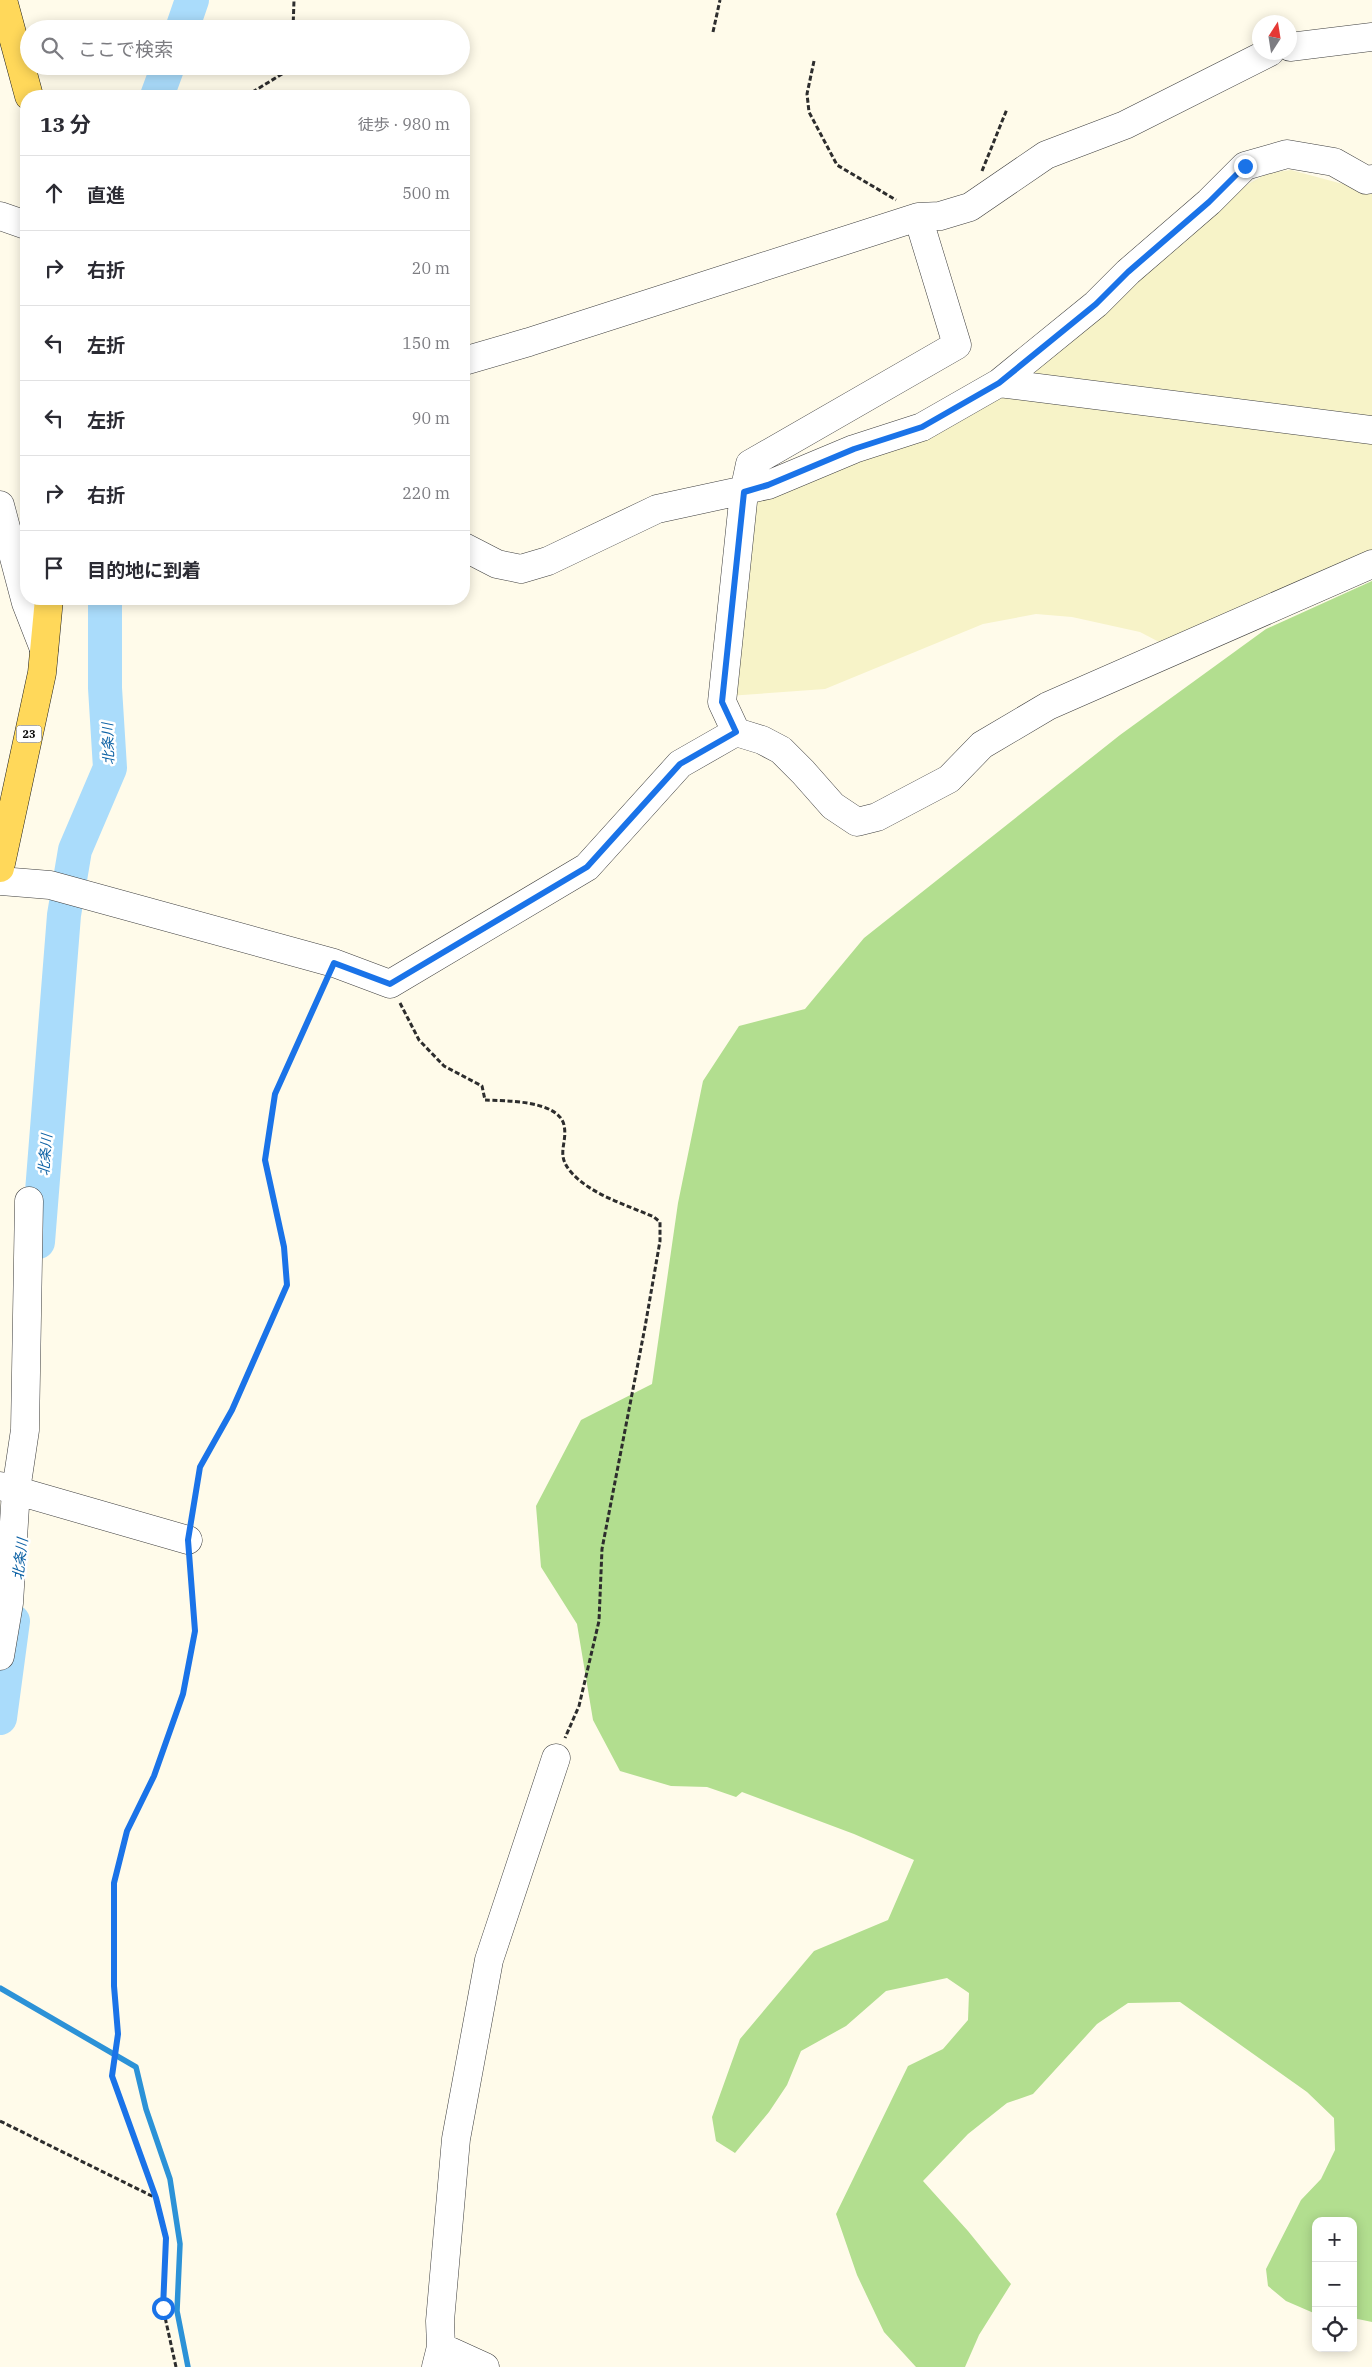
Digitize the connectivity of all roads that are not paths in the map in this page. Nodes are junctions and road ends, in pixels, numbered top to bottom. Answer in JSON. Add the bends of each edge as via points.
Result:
{"nodes":[{"id":1,"x":3,"y":0,"type":"edge"},
{"id":2,"x":1372,"y":37,"type":"edge"},
{"id":3,"x":1297,"y":45,"type":"edge"},
{"id":4,"x":1254,"y":60,"type":"edge"},
{"id":5,"x":20,"y":63,"type":"edge"},
{"id":6,"x":23,"y":75,"type":"edge"},
{"id":7,"x":27,"y":90,"type":"edge"},
{"id":8,"x":1372,"y":179,"type":"edge"},
{"id":9,"x":0,"y":216,"type":"edge"},
{"id":10,"x":918,"y":217,"type":"junction"},
{"id":11,"x":20,"y":223,"type":"edge"},
{"id":12,"x":470,"y":358,"type":"edge"},
{"id":13,"x":999,"y":383,"type":"junction"},
{"id":14,"x":1372,"y":430,"type":"edge"},
{"id":15,"x":744,"y":492,"type":"junction"},
{"id":16,"x":0,"y":505,"type":"edge"},
{"id":17,"x":470,"y":551,"type":"edge"},
{"id":18,"x":1372,"y":564,"type":"edge"},
{"id":19,"x":20,"y":580,"type":"edge"},
{"id":20,"x":27,"y":605,"type":"edge"},
{"id":21,"x":48,"y":605,"type":"edge"},
{"id":22,"x":44,"y":649,"type":"junction"},
{"id":23,"x":736,"y":732,"type":"junction"},
{"id":24,"x":0,"y":868,"type":"edge"},
{"id":25,"x":0,"y":881,"type":"edge"},
{"id":26,"x":29,"y":1201,"type":"dead end"},
{"id":27,"x":8,"y":1488,"type":"edge"},
{"id":28,"x":188,"y":1540,"type":"road end"},
{"id":29,"x":0,"y":1656,"type":"edge"},
{"id":30,"x":556,"y":1758,"type":"road end"},
{"id":31,"x":439,"y":2357,"type":"edge"},
{"id":32,"x":485,"y":2367,"type":"edge"}],
"edges":[{"from":1,"to":5,"type":"main road"},
{"from":2,"to":3,"type":"street"},
{"from":4,"to":10,"type":"street","via":[[1125,125],[1046,155],[970,207],[940,216]]},
{"from":6,"to":7,"type":"main road"},
{"from":8,"to":13,"type":"street","via":[[1366,180],[1334,162],[1287,154],[1245,166],[1096,304]]},
{"from":9,"to":11,"type":"street"},
{"from":10,"to":12,"type":"street"},
{"from":10,"to":15,"type":"street","via":[[957,345],[750,464]]},
{"from":13,"to":14,"type":"street"},
{"from":13,"to":15,"type":"street","via":[[922,427],[854,449]]},
{"from":15,"to":17,"type":"street","via":[[657,509],[548,561],[521,569],[497,564]]},
{"from":15,"to":23,"type":"street","via":[[722,702]]},
{"from":16,"to":19,"type":"street"},
{"from":18,"to":23,"type":"street","via":[[1048,706],[982,745],[949,778],[877,817],[857,822],[833,806],[781,750]]},
{"from":20,"to":22,"type":"street"},
{"from":21,"to":22,"type":"main road","number":"23"},
{"from":22,"to":24,"type":"main road","number":"23","via":[[42,673]]},
{"from":23,"to":25,"type":"street","via":[[680,764],[587,867],[390,984],[334,963],[50,885]]},
{"from":26,"to":27,"type":"street","via":[[24,1430]]},
{"from":27,"to":28,"type":"street"},
{"from":27,"to":29,"type":"street","via":[[9,1604]]},
{"from":30,"to":31,"type":"street","via":[[489,1960],[456,2139]]},
{"from":31,"to":32,"type":"street"}]}
